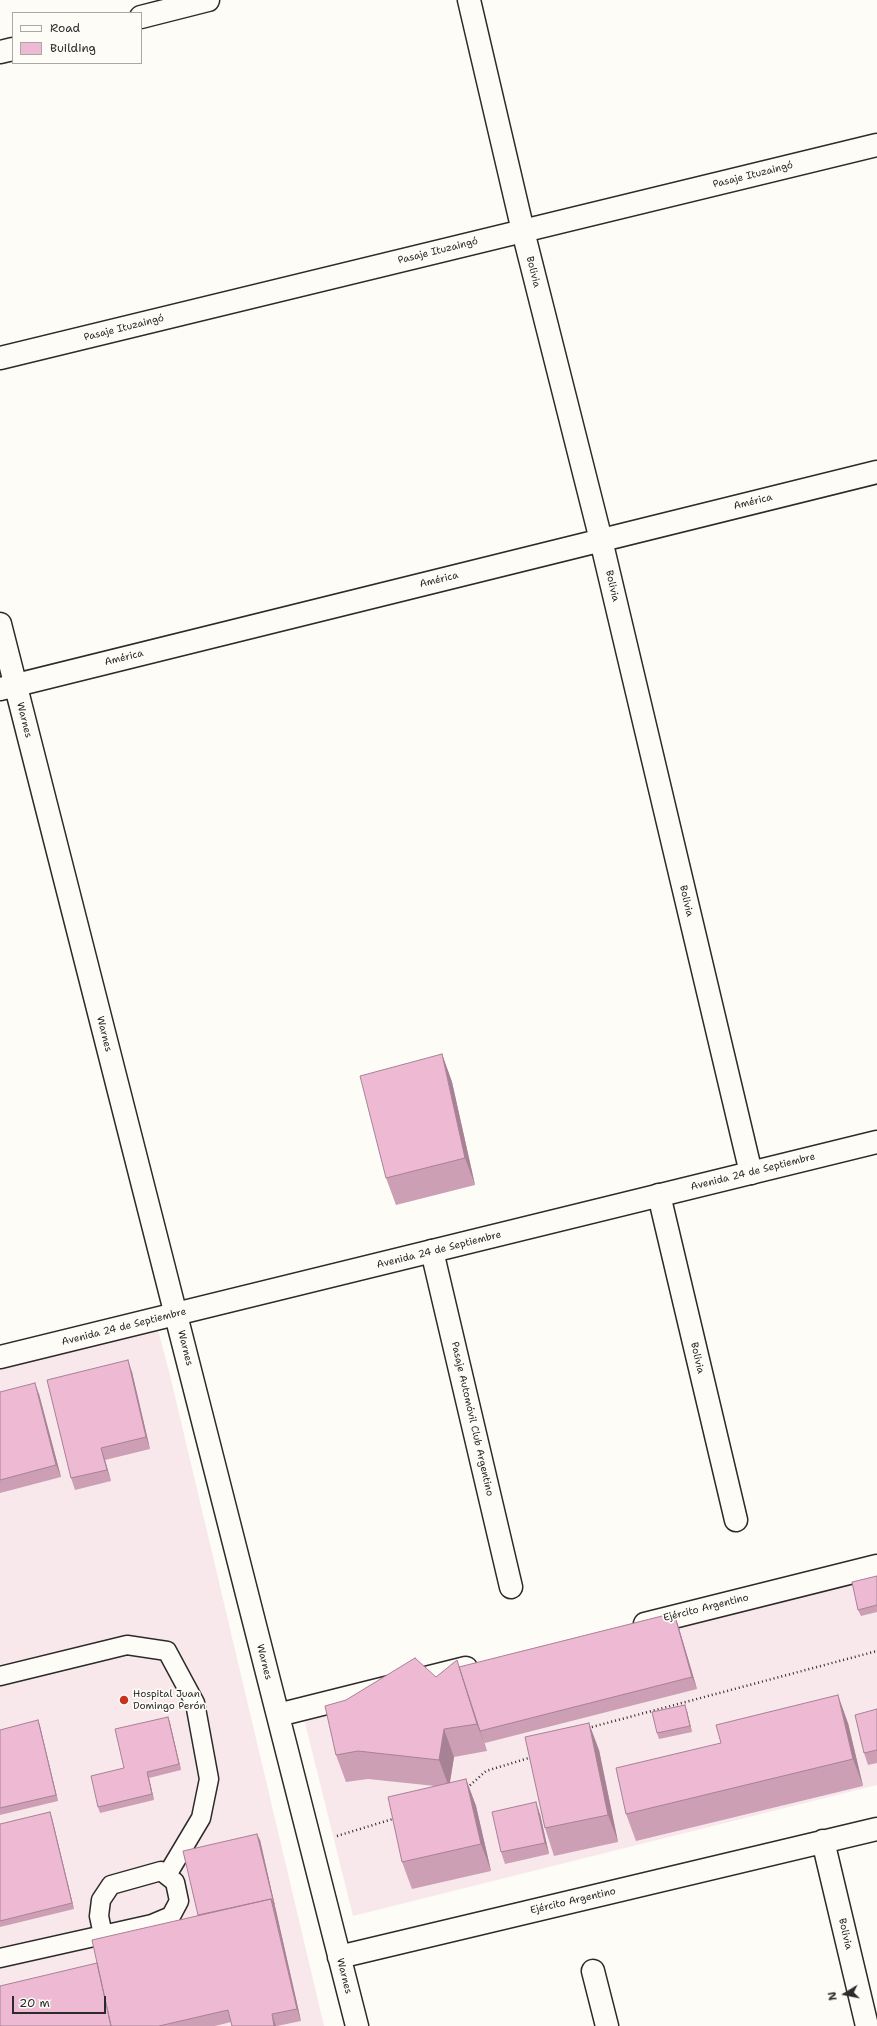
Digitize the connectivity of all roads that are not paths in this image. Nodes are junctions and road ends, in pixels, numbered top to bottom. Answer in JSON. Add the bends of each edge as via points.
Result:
{"nodes":[{"id":1,"x":208,"y":0,"type":"edge"},
{"id":2,"x":469,"y":0,"type":"edge"},
{"id":3,"x":142,"y":17,"type":"edge"},
{"id":4,"x":12,"y":49,"type":"edge"},
{"id":5,"x":0,"y":52,"type":"edge"},
{"id":6,"x":877,"y":145,"type":"edge"},
{"id":7,"x":523,"y":231,"type":"junction"},
{"id":8,"x":0,"y":358,"type":"edge"},
{"id":9,"x":877,"y":472,"type":"edge"},
{"id":10,"x":601,"y":540,"type":"junction"},
{"id":11,"x":0,"y":624,"type":"edge"},
{"id":12,"x":8,"y":687,"type":"edge"},
{"id":13,"x":877,"y":1142,"type":"edge"},
{"id":14,"x":751,"y":1173,"type":"junction"},
{"id":15,"x":659,"y":1195,"type":"junction"},
{"id":16,"x":432,"y":1251,"type":"junction"},
{"id":17,"x":176,"y":1314,"type":"junction"},
{"id":18,"x":0,"y":1357,"type":"edge"},
{"id":19,"x":736,"y":1520,"type":"dead end"},
{"id":20,"x":877,"y":1566,"type":"edge"},
{"id":21,"x":511,"y":1588,"type":"dead end"},
{"id":22,"x":624,"y":1629,"type":"edge"},
{"id":23,"x":485,"y":1664,"type":"edge"},
{"id":24,"x":0,"y":1676,"type":"edge"},
{"id":25,"x":278,"y":1716,"type":"junction"},
{"id":26,"x":877,"y":1829,"type":"edge"},
{"id":27,"x":823,"y":1842,"type":"junction"},
{"id":28,"x":167,"y":1875,"type":"junction"},
{"id":29,"x":103,"y":1935,"type":"junction"},
{"id":30,"x":339,"y":1957,"type":"junction"},
{"id":31,"x":0,"y":1958,"type":"edge"},
{"id":32,"x":593,"y":1971,"type":"dead end"},
{"id":33,"x":357,"y":2026,"type":"edge"},
{"id":34,"x":607,"y":2026,"type":"edge"},
{"id":35,"x":867,"y":2026,"type":"edge"}],
"edges":[{"from":1,"to":3,"type":"street"},
{"from":2,"to":7,"type":"street","name":"Bolivia"},
{"from":4,"to":5,"type":"street"},
{"from":6,"to":7,"type":"street","name":"Pasaje Ituzaingó"},
{"from":7,"to":8,"type":"street","name":"Pasaje Ituzaingó"},
{"from":7,"to":10,"type":"street","name":"Bolivia"},
{"from":9,"to":10,"type":"street","name":"América"},
{"from":10,"to":12,"type":"street","name":"América"},
{"from":10,"to":14,"type":"street","name":"Bolivia"},
{"from":11,"to":12,"type":"street","name":"Warnes"},
{"from":12,"to":17,"type":"street","name":"Warnes"},
{"from":13,"to":14,"type":"street","name":"Avenida 24 de Septiembre"},
{"from":14,"to":15,"type":"street","name":"Avenida 24 de Septiembre"},
{"from":15,"to":16,"type":"street","name":"Avenida 24 de Septiembre"},
{"from":15,"to":19,"type":"street","name":"Bolivia"},
{"from":16,"to":17,"type":"street","name":"Avenida 24 de Septiembre"},
{"from":16,"to":21,"type":"street","name":"Pasaje Automóvil Club Argentino"},
{"from":17,"to":18,"type":"street","name":"Avenida 24 de Septiembre"},
{"from":17,"to":25,"type":"street","name":"Warnes"},
{"from":20,"to":22,"type":"street","name":"Ejército Argentino"},
{"from":23,"to":25,"type":"street"},
{"from":24,"to":28,"type":"lane","via":[[127,1645],[167,1651],[195,1703],[208,1779],[201,1818]]},
{"from":25,"to":30,"type":"street","name":"Warnes"},
{"from":26,"to":27,"type":"street","name":"Ejército Argentino"},
{"from":27,"to":30,"type":"street","name":"Ejército Argentino"},
{"from":27,"to":35,"type":"street","name":"Bolivia"},
{"from":28,"to":29,"type":"lane","via":[[161,1871],[111,1885],[101,1900],[99,1916]]},
{"from":28,"to":29,"type":"lane","via":[[175,1882],[179,1901],[170,1916],[152,1924]]},
{"from":29,"to":31,"type":"lane"},
{"from":30,"to":33,"type":"street","name":"Warnes"},
{"from":32,"to":34,"type":"street"}]}
